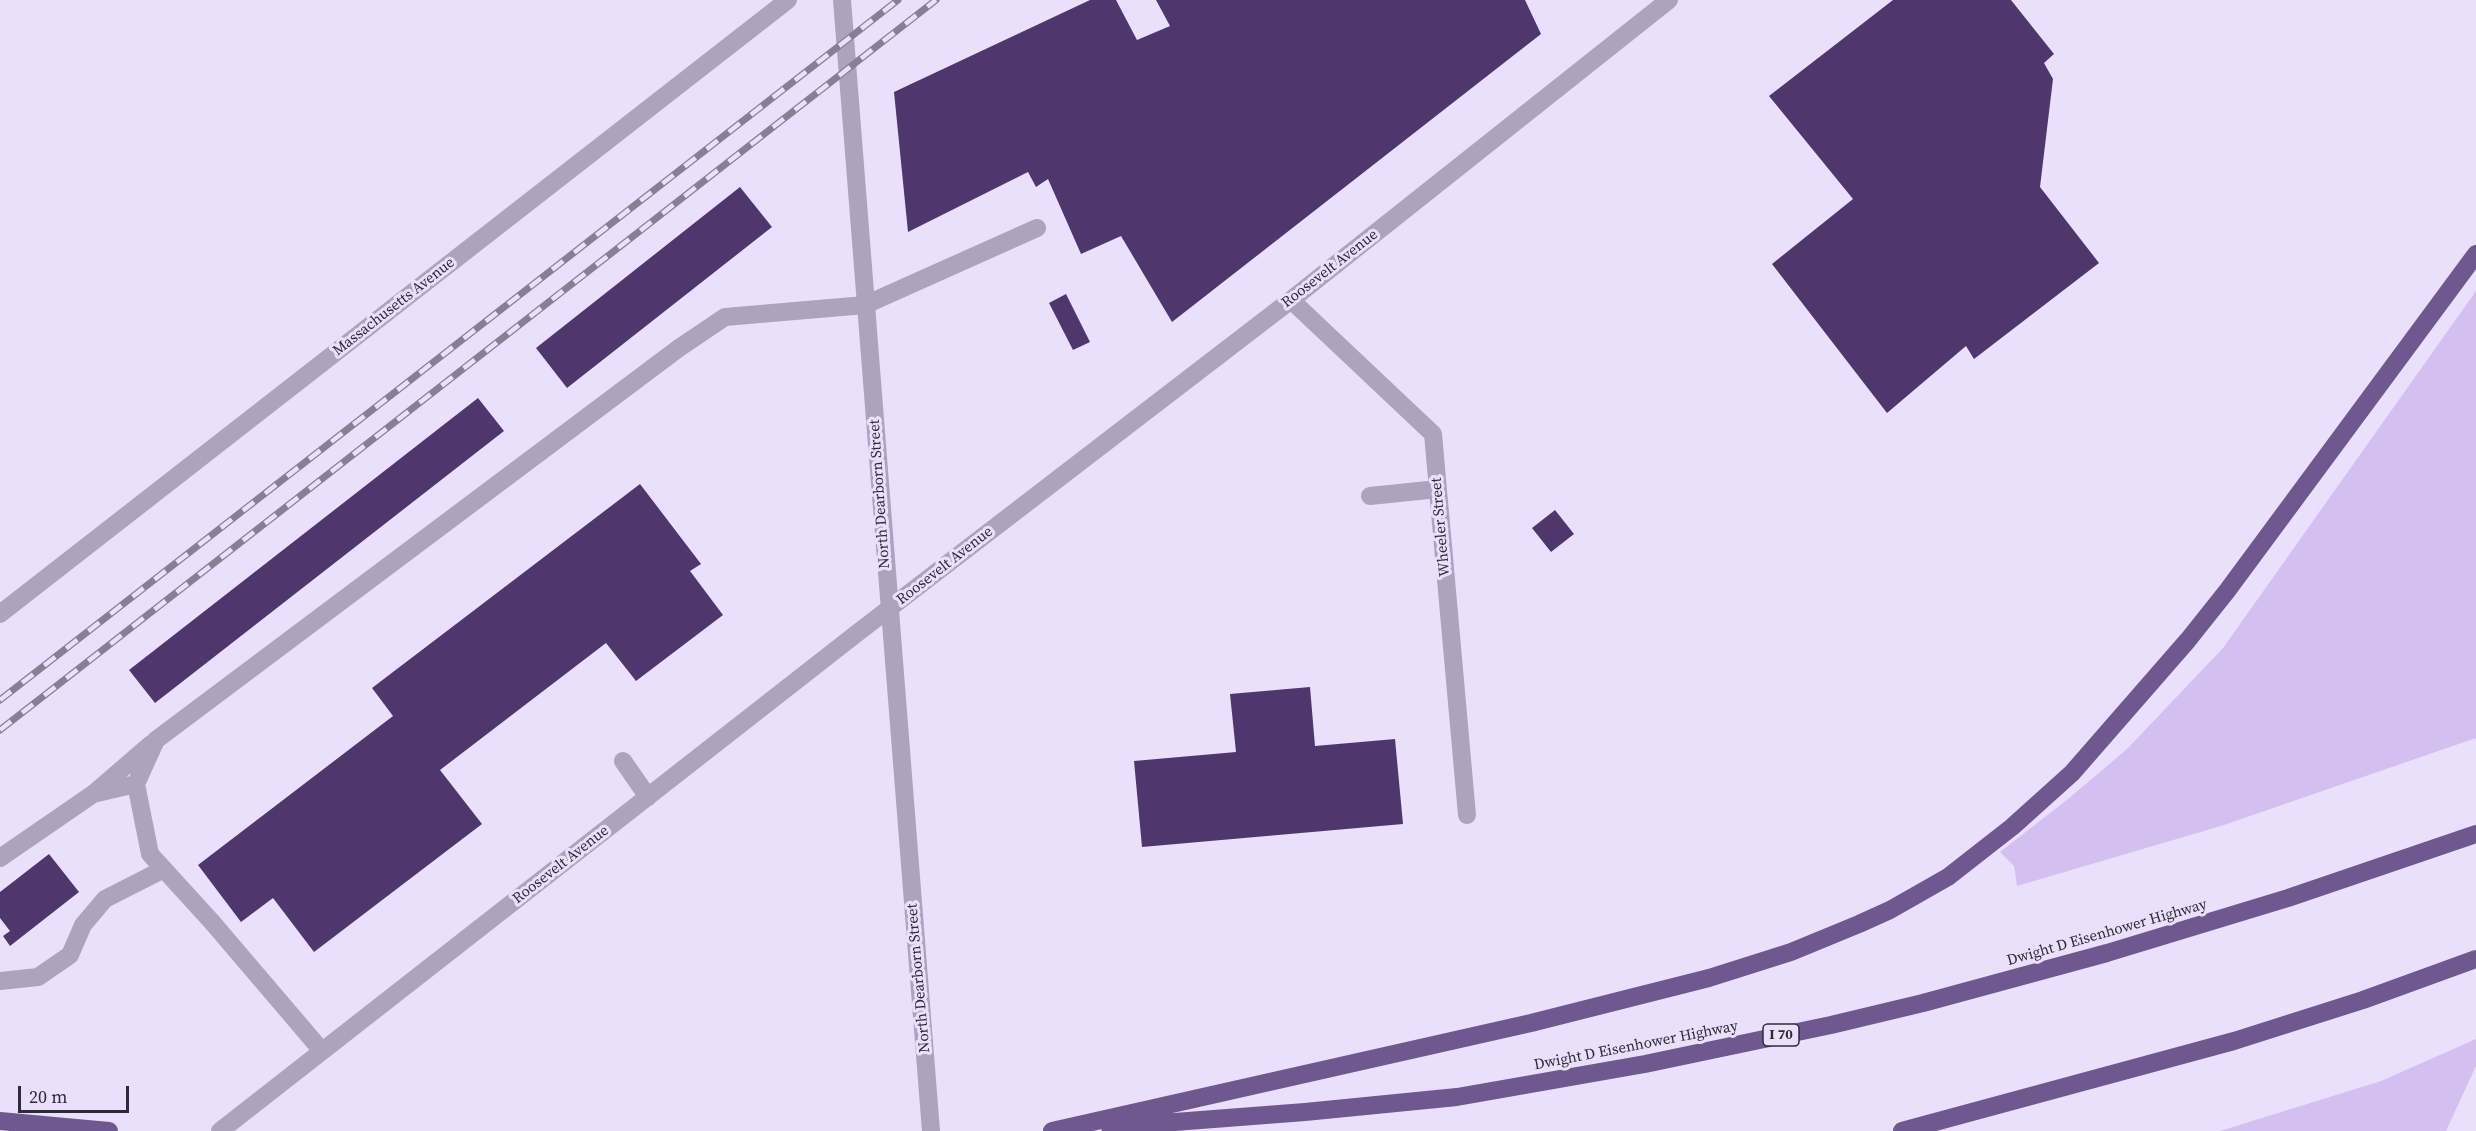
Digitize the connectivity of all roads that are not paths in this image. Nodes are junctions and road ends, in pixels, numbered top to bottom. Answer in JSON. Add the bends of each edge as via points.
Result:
{"nodes":[{"id":1,"x":788,"y":0,"type":"edge"},
{"id":2,"x":842,"y":0,"type":"edge"},
{"id":3,"x":1669,"y":0,"type":"edge"},
{"id":4,"x":1037,"y":228,"type":"dead end"},
{"id":5,"x":2476,"y":254,"type":"edge"},
{"id":6,"x":1291,"y":300,"type":"junction"},
{"id":7,"x":866,"y":305,"type":"junction"},
{"id":8,"x":1438,"y":489,"type":"junction"},
{"id":9,"x":1370,"y":496,"type":"dead end"},
{"id":10,"x":890,"y":609,"type":"junction"},
{"id":11,"x":0,"y":614,"type":"edge"},
{"id":12,"x":156,"y":740,"type":"junction"},
{"id":13,"x":623,"y":761,"type":"dead end"},
{"id":14,"x":136,"y":784,"type":"junction"},
{"id":15,"x":93,"y":794,"type":"junction"},
{"id":16,"x":648,"y":797,"type":"junction"},
{"id":17,"x":1467,"y":815,"type":"dead end"},
{"id":18,"x":2476,"y":834,"type":"edge"},
{"id":19,"x":150,"y":854,"type":"junction"},
{"id":20,"x":0,"y":858,"type":"edge"},
{"id":21,"x":164,"y":869,"type":"junction"},
{"id":22,"x":139,"y":882,"type":"junction"},
{"id":23,"x":2476,"y":959,"type":"edge"},
{"id":24,"x":0,"y":981,"type":"edge"},
{"id":25,"x":322,"y":1051,"type":"junction"},
{"id":26,"x":0,"y":1121,"type":"edge"},
{"id":27,"x":109,"y":1131,"type":"edge"},
{"id":28,"x":220,"y":1131,"type":"edge"},
{"id":29,"x":931,"y":1131,"type":"edge"},
{"id":30,"x":1052,"y":1131,"type":"edge"},
{"id":31,"x":1064,"y":1131,"type":"edge"},
{"id":32,"x":1902,"y":1131,"type":"edge"}],
"edges":[{"from":1,"to":11,"type":"street","name":"Massachusetts Avenue"},
{"from":2,"to":7,"type":"street","name":"North Dearborn Street"},
{"from":3,"to":6,"type":"street","name":"Roosevelt Avenue"},
{"from":4,"to":7,"type":"street"},
{"from":5,"to":30,"type":"highway","via":[[2188,640],[2072,773],[1948,877],[1859,924],[1720,975],[1531,1023]]},
{"from":6,"to":8,"type":"street","name":"Wheeler Street","via":[[1433,434]]},
{"from":6,"to":10,"type":"street","name":"Roosevelt Avenue"},
{"from":7,"to":10,"type":"street","name":"North Dearborn Street"},
{"from":7,"to":12,"type":"street","via":[[725,317]]},
{"from":8,"to":9,"type":"street"},
{"from":8,"to":17,"type":"street","name":"Wheeler Street"},
{"from":10,"to":16,"type":"street","name":"Roosevelt Avenue"},
{"from":10,"to":29,"type":"street","name":"North Dearborn Street"},
{"from":12,"to":14,"type":"street"},
{"from":12,"to":15,"type":"street"},
{"from":13,"to":16,"type":"street"},
{"from":14,"to":15,"type":"street"},
{"from":14,"to":19,"type":"street"},
{"from":15,"to":20,"type":"street"},
{"from":16,"to":25,"type":"street","name":"Roosevelt Avenue"},
{"from":18,"to":31,"type":"highway","name":"Dwight D Eisenhower Highway","number":"I 70","via":[[2288,898],[2107,953],[1819,1028],[1457,1097]]},
{"from":19,"to":21,"type":"street"},
{"from":19,"to":22,"type":"street"},
{"from":21,"to":22,"type":"street"},
{"from":21,"to":25,"type":"street"},
{"from":22,"to":24,"type":"street","via":[[105,899],[83,925],[70,955],[38,977]]},
{"from":23,"to":32,"type":"highway","via":[[2223,1044]]},
{"from":25,"to":28,"type":"street","name":"Roosevelt Avenue"},
{"from":26,"to":27,"type":"highway"}]}
